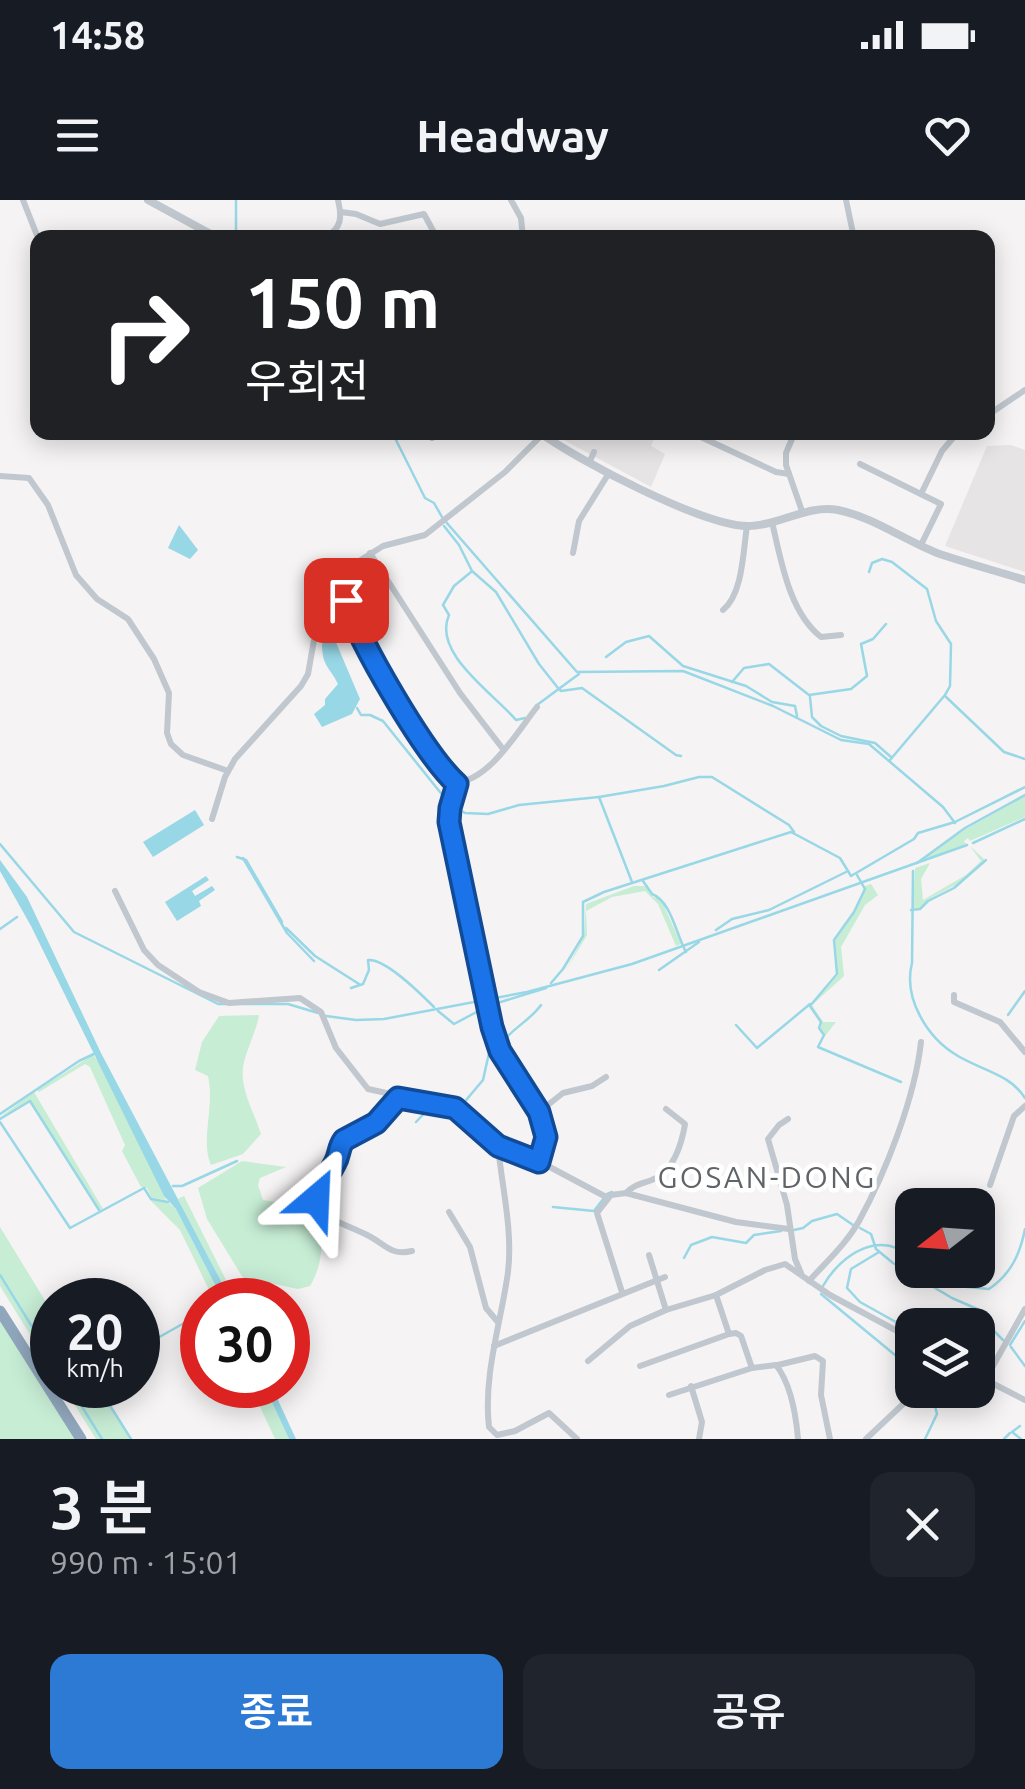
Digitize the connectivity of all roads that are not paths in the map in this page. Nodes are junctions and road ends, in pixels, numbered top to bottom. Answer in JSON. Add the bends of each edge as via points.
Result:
{"nodes":[{"id":1,"x":23,"y":200,"type":"edge"},
{"id":2,"x":148,"y":200,"type":"edge"},
{"id":3,"x":338,"y":200,"type":"edge"},
{"id":4,"x":512,"y":200,"type":"edge"},
{"id":5,"x":846,"y":200,"type":"edge"},
{"id":6,"x":341,"y":212,"type":"junction"},
{"id":7,"x":35,"y":230,"type":"edge"},
{"id":8,"x":203,"y":230,"type":"edge"},
{"id":9,"x":334,"y":230,"type":"edge"},
{"id":10,"x":433,"y":230,"type":"edge"},
{"id":11,"x":523,"y":230,"type":"edge"},
{"id":12,"x":852,"y":230,"type":"edge"},
{"id":13,"x":1025,"y":390,"type":"edge"},
{"id":14,"x":995,"y":410,"type":"edge"},
{"id":15,"x":534,"y":440,"type":"edge"},
{"id":16,"x":550,"y":440,"type":"edge"},
{"id":17,"x":707,"y":440,"type":"edge"},
{"id":18,"x":791,"y":440,"type":"edge"},
{"id":19,"x":951,"y":440,"type":"edge"},
{"id":20,"x":594,"y":452,"type":"dead end"},
{"id":21,"x":588,"y":463,"type":"junction"},
{"id":22,"x":860,"y":464,"type":"dead end"},
{"id":23,"x":609,"y":473,"type":"junction"},
{"id":24,"x":789,"y":474,"type":"junction"},
{"id":25,"x":0,"y":476,"type":"edge"},
{"id":26,"x":922,"y":494,"type":"junction"},
{"id":27,"x":665,"y":499,"type":"junction"},
{"id":28,"x":654,"y":508,"type":"dead end"},
{"id":29,"x":803,"y":514,"type":"junction"},
{"id":30,"x":772,"y":522,"type":"junction"},
{"id":31,"x":748,"y":526,"type":"junction"},
{"id":32,"x":921,"y":546,"type":"junction"},
{"id":33,"x":370,"y":552,"type":"junction"},
{"id":34,"x":573,"y":553,"type":"dead end"},
{"id":35,"x":1025,"y":580,"type":"edge"},
{"id":36,"x":342,"y":582,"type":"junction"},
{"id":37,"x":722,"y":610,"type":"dead end"},
{"id":38,"x":841,"y":635,"type":"dead end"},
{"id":39,"x":822,"y":637,"type":"junction"},
{"id":40,"x":830,"y":646,"type":"dead end"},
{"id":41,"x":538,"y":707,"type":"dead end"},
{"id":42,"x":504,"y":750,"type":"junction"},
{"id":43,"x":228,"y":771,"type":"junction"},
{"id":44,"x":457,"y":784,"type":"junction"},
{"id":45,"x":212,"y":819,"type":"dead end"},
{"id":46,"x":115,"y":891,"type":"dead end"},
{"id":47,"x":954,"y":995,"type":"dead end"},
{"id":48,"x":921,"y":1042,"type":"dead end"},
{"id":49,"x":1025,"y":1052,"type":"edge"},
{"id":50,"x":606,"y":1077,"type":"dead end"},
{"id":51,"x":398,"y":1098,"type":"junction"},
{"id":52,"x":1025,"y":1106,"type":"edge"},
{"id":53,"x":666,"y":1109,"type":"dead end"},
{"id":54,"x":539,"y":1112,"type":"junction"},
{"id":55,"x":788,"y":1119,"type":"dead end"},
{"id":56,"x":498,"y":1146,"type":"junction"},
{"id":57,"x":539,"y":1162,"type":"junction"},
{"id":58,"x":990,"y":1185,"type":"dead end"},
{"id":59,"x":626,"y":1194,"type":"junction"},
{"id":60,"x":608,"y":1198,"type":"junction"},
{"id":61,"x":449,"y":1212,"type":"dead end"},
{"id":62,"x":789,"y":1228,"type":"junction"},
{"id":63,"x":412,"y":1251,"type":"dead end"},
{"id":64,"x":649,"y":1255,"type":"dead end"},
{"id":65,"x":801,"y":1274,"type":"junction"},
{"id":66,"x":660,"y":1278,"type":"junction"},
{"id":67,"x":809,"y":1282,"type":"junction"},
{"id":68,"x":622,"y":1292,"type":"junction"},
{"id":69,"x":716,"y":1295,"type":"junction"},
{"id":70,"x":0,"y":1298,"type":"edge"},
{"id":71,"x":1025,"y":1309,"type":"edge"},
{"id":72,"x":666,"y":1310,"type":"junction"},
{"id":73,"x":0,"y":1311,"type":"edge"},
{"id":74,"x":497,"y":1321,"type":"junction"},
{"id":75,"x":895,"y":1330,"type":"edge"},
{"id":76,"x":728,"y":1334,"type":"junction"},
{"id":77,"x":30,"y":1345,"type":"edge"},
{"id":78,"x":494,"y":1346,"type":"junction"},
{"id":79,"x":995,"y":1356,"type":"edge"},
{"id":80,"x":588,"y":1361,"type":"dead end"},
{"id":81,"x":776,"y":1365,"type":"junction"},
{"id":82,"x":640,"y":1366,"type":"dead end"},
{"id":83,"x":752,"y":1368,"type":"junction"},
{"id":84,"x":995,"y":1385,"type":"edge"},
{"id":85,"x":691,"y":1386,"type":"junction"},
{"id":86,"x":668,"y":1395,"type":"dead end"},
{"id":87,"x":1025,"y":1400,"type":"edge"},
{"id":88,"x":70,"y":1408,"type":"edge"},
{"id":89,"x":899,"y":1408,"type":"edge"},
{"id":90,"x":516,"y":1435,"type":"edge"},
{"id":91,"x":81,"y":1439,"type":"edge"},
{"id":92,"x":89,"y":1439,"type":"edge"},
{"id":93,"x":576,"y":1439,"type":"edge"},
{"id":94,"x":699,"y":1439,"type":"edge"},
{"id":95,"x":798,"y":1439,"type":"edge"},
{"id":96,"x":830,"y":1439,"type":"edge"},
{"id":97,"x":866,"y":1439,"type":"edge"}],
"edges":[{"from":1,"to":7,"type":"street"},
{"from":2,"to":8,"type":"street"},
{"from":3,"to":6,"type":"street"},
{"from":4,"to":11,"type":"street"},
{"from":5,"to":12,"type":"street"},
{"from":6,"to":9,"type":"street"},
{"from":6,"to":10,"type":"street","via":[[380,224],[424,214]]},
{"from":13,"to":14,"type":"street"},
{"from":15,"to":33,"type":"street","via":[[425,535]]},
{"from":16,"to":21,"type":"street"},
{"from":17,"to":24,"type":"street"},
{"from":18,"to":24,"type":"street"},
{"from":19,"to":26,"type":"street"},
{"from":20,"to":21,"type":"street"},
{"from":21,"to":23,"type":"street"},
{"from":22,"to":26,"type":"street"},
{"from":23,"to":27,"type":"street"},
{"from":23,"to":34,"type":"street","via":[[582,516]]},
{"from":24,"to":29,"type":"street"},
{"from":25,"to":43,"type":"street","via":[[29,478],[48,505],[76,575],[128,619],[154,658],[169,693],[171,744]]},
{"from":26,"to":32,"type":"street","via":[[940,504]]},
{"from":27,"to":28,"type":"street"},
{"from":27,"to":31,"type":"street"},
{"from":29,"to":30,"type":"street"},
{"from":29,"to":32,"type":"street","via":[[839,510]]},
{"from":30,"to":31,"type":"street"},
{"from":30,"to":39,"type":"street","via":[[789,586]]},
{"from":31,"to":37,"type":"street","via":[[736,590]]},
{"from":32,"to":35,"type":"street"},
{"from":33,"to":36,"type":"street","via":[[348,568]]},
{"from":33,"to":42,"type":"street"},
{"from":36,"to":43,"type":"street","via":[[314,640],[302,686]]},
{"from":36,"to":44,"type":"street","via":[[352,622]]},
{"from":38,"to":39,"type":"street"},
{"from":39,"to":40,"type":"street"},
{"from":41,"to":42,"type":"street"},
{"from":42,"to":44,"type":"street"},
{"from":43,"to":45,"type":"street"},
{"from":44,"to":54,"type":"street","via":[[449,822],[492,1027]]},
{"from":46,"to":51,"type":"street","via":[[158,965],[229,1003],[310,1002],[358,1080]]},
{"from":47,"to":49,"type":"street","via":[[954,1002],[1000,1022]]},
{"from":48,"to":67,"type":"street","via":[[909,1102],[859,1222]]},
{"from":50,"to":54,"type":"street","via":[[563,1093]]},
{"from":51,"to":56,"type":"street","via":[[455,1108]]},
{"from":51,"to":63,"type":"street","via":[[376,1123],[344,1140],[316,1199],[334,1222],[392,1252]]},
{"from":52,"to":58,"type":"street","via":[[1014,1116]]},
{"from":53,"to":59,"type":"street","via":[[684,1124],[671,1163]]},
{"from":54,"to":57,"type":"street","via":[[546,1137]]},
{"from":55,"to":62,"type":"street","via":[[768,1139]]},
{"from":56,"to":57,"type":"street"},
{"from":56,"to":74,"type":"street","via":[[508,1268]]},
{"from":57,"to":60,"type":"street"},
{"from":59,"to":60,"type":"street"},
{"from":59,"to":62,"type":"street"},
{"from":60,"to":68,"type":"street","via":[[597,1213]]},
{"from":61,"to":74,"type":"street","via":[[466,1236],[486,1308]]},
{"from":62,"to":65,"type":"street"},
{"from":64,"to":66,"type":"street"},
{"from":65,"to":67,"type":"street"},
{"from":65,"to":69,"type":"street","via":[[784,1264]]},
{"from":66,"to":68,"type":"street"},
{"from":66,"to":72,"type":"street"},
{"from":67,"to":75,"type":"street"},
{"from":68,"to":78,"type":"street"},
{"from":69,"to":72,"type":"street"},
{"from":69,"to":76,"type":"street"},
{"from":70,"to":77,"type":"highway"},
{"from":71,"to":79,"type":"street"},
{"from":72,"to":80,"type":"street","via":[[630,1326]]},
{"from":73,"to":91,"type":"highway"},
{"from":74,"to":78,"type":"street"},
{"from":76,"to":82,"type":"street"},
{"from":76,"to":83,"type":"street","via":[[741,1336]]},
{"from":78,"to":90,"type":"street","via":[[489,1427],[497,1435]]},
{"from":81,"to":83,"type":"street"},
{"from":81,"to":95,"type":"street"},
{"from":81,"to":96,"type":"street","via":[[816,1356],[824,1361],[821,1395]]},
{"from":83,"to":85,"type":"street"},
{"from":84,"to":87,"type":"street"},
{"from":85,"to":86,"type":"street"},
{"from":85,"to":94,"type":"street","via":[[702,1422]]},
{"from":88,"to":92,"type":"highway"},
{"from":89,"to":97,"type":"street"},
{"from":90,"to":93,"type":"street","via":[[549,1412]]}]}
